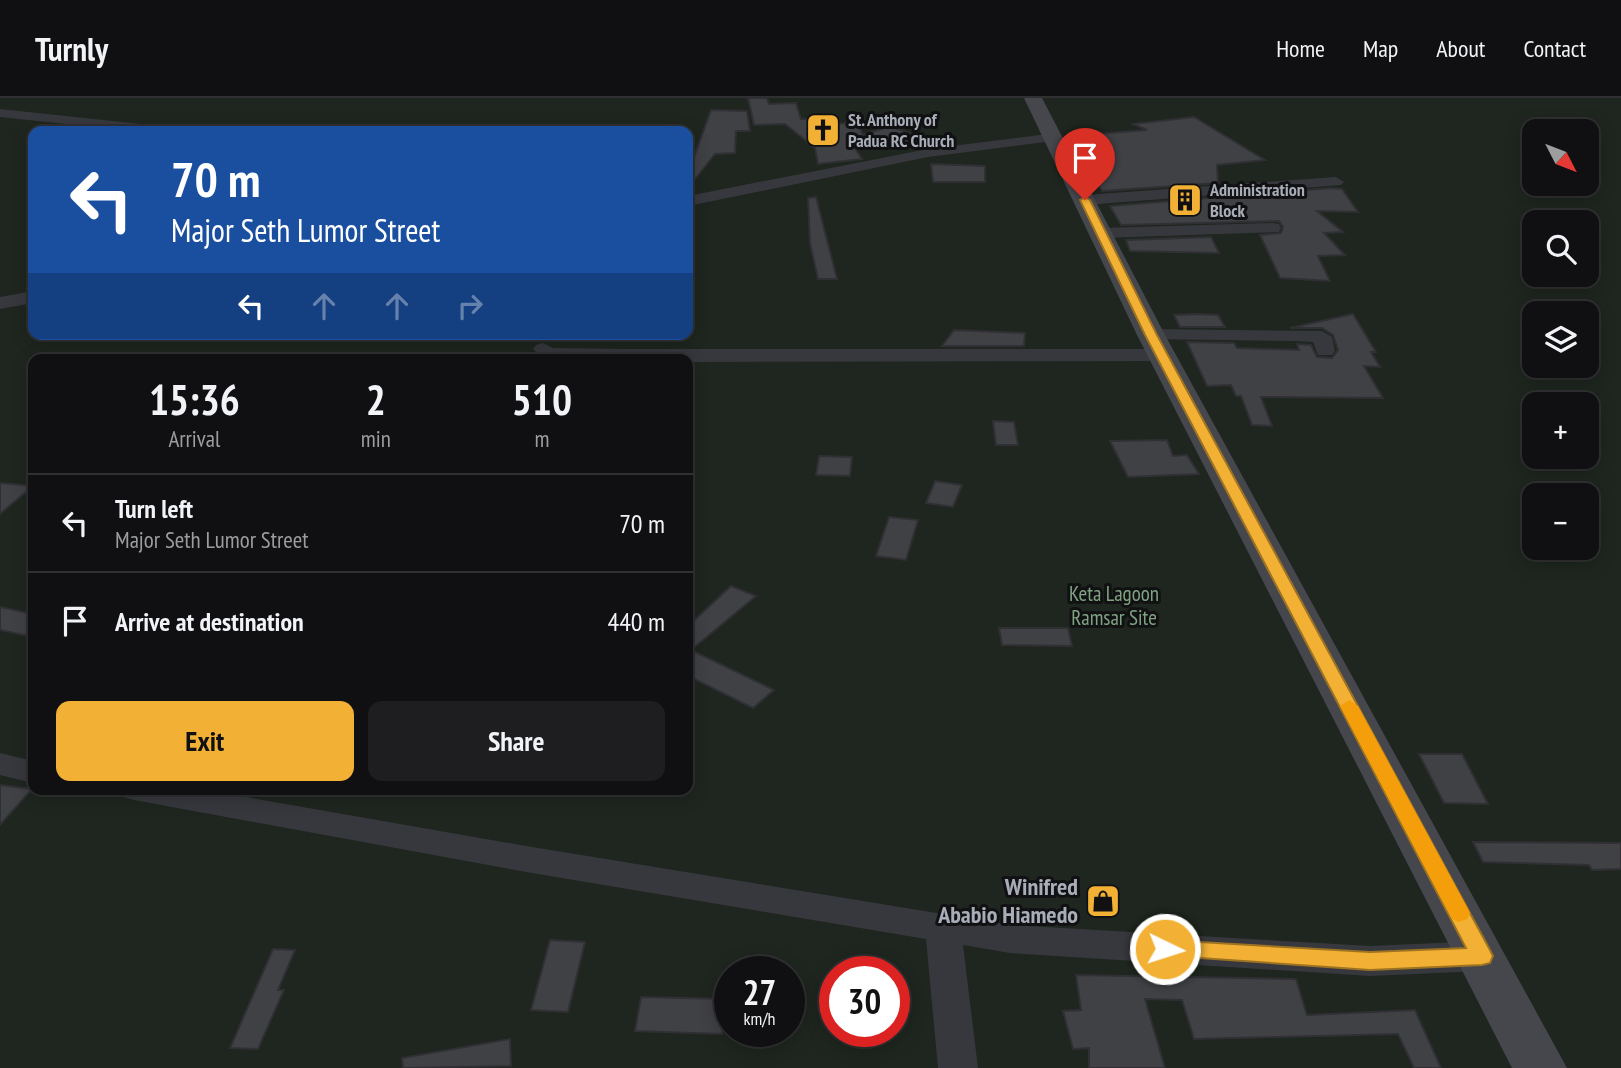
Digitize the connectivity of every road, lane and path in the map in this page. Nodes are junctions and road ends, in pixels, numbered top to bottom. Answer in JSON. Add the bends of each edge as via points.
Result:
{"nodes":[{"id":1,"x":1033,"y":98,"type":"edge"},
{"id":2,"x":0,"y":113,"type":"edge"},
{"id":3,"x":122,"y":126,"type":"edge"},
{"id":4,"x":1055,"y":137,"type":"junction"},
{"id":5,"x":1336,"y":182,"type":"dead end"},
{"id":6,"x":693,"y":200,"type":"edge"},
{"id":7,"x":1085,"y":200,"type":"junction"},
{"id":8,"x":1273,"y":228,"type":"dead end"},
{"id":9,"x":1101,"y":233,"type":"junction"},
{"id":10,"x":28,"y":299,"type":"edge"},
{"id":11,"x":0,"y":303,"type":"edge"},
{"id":12,"x":1157,"y":345,"type":"junction"},
{"id":13,"x":543,"y":349,"type":"dead end"},
{"id":14,"x":1325,"y":351,"type":"dead end"},
{"id":15,"x":548,"y":354,"type":"edge"},
{"id":16,"x":693,"y":357,"type":"edge"},
{"id":17,"x":0,"y":764,"type":"edge"},
{"id":18,"x":28,"y":771,"type":"edge"},
{"id":19,"x":169,"y":795,"type":"edge"},
{"id":20,"x":943,"y":928,"type":"junction"},
{"id":21,"x":1482,"y":956,"type":"junction"},
{"id":22,"x":958,"y":1068,"type":"edge"},
{"id":23,"x":1540,"y":1068,"type":"edge"}],
"edges":[{"from":1,"to":4,"type":"main road"},
{"from":2,"to":3,"type":"street"},
{"from":4,"to":6,"type":"street","via":[[928,153]]},
{"from":4,"to":7,"type":"main road"},
{"from":5,"to":7,"type":"street"},
{"from":7,"to":9,"type":"main road"},
{"from":8,"to":9,"type":"street"},
{"from":9,"to":12,"type":"main road"},
{"from":10,"to":11,"type":"street"},
{"from":12,"to":14,"type":"street","via":[[1293,335],[1322,337]]},
{"from":12,"to":16,"type":"street","via":[[981,354]]},
{"from":12,"to":21,"type":"main road"},
{"from":13,"to":15,"type":"street"},
{"from":17,"to":18,"type":"street"},
{"from":19,"to":20,"type":"street"},
{"from":20,"to":21,"type":"street","via":[[1010,939],[1370,961]]},
{"from":20,"to":22,"type":"street"},
{"from":21,"to":23,"type":"main road"}]}
